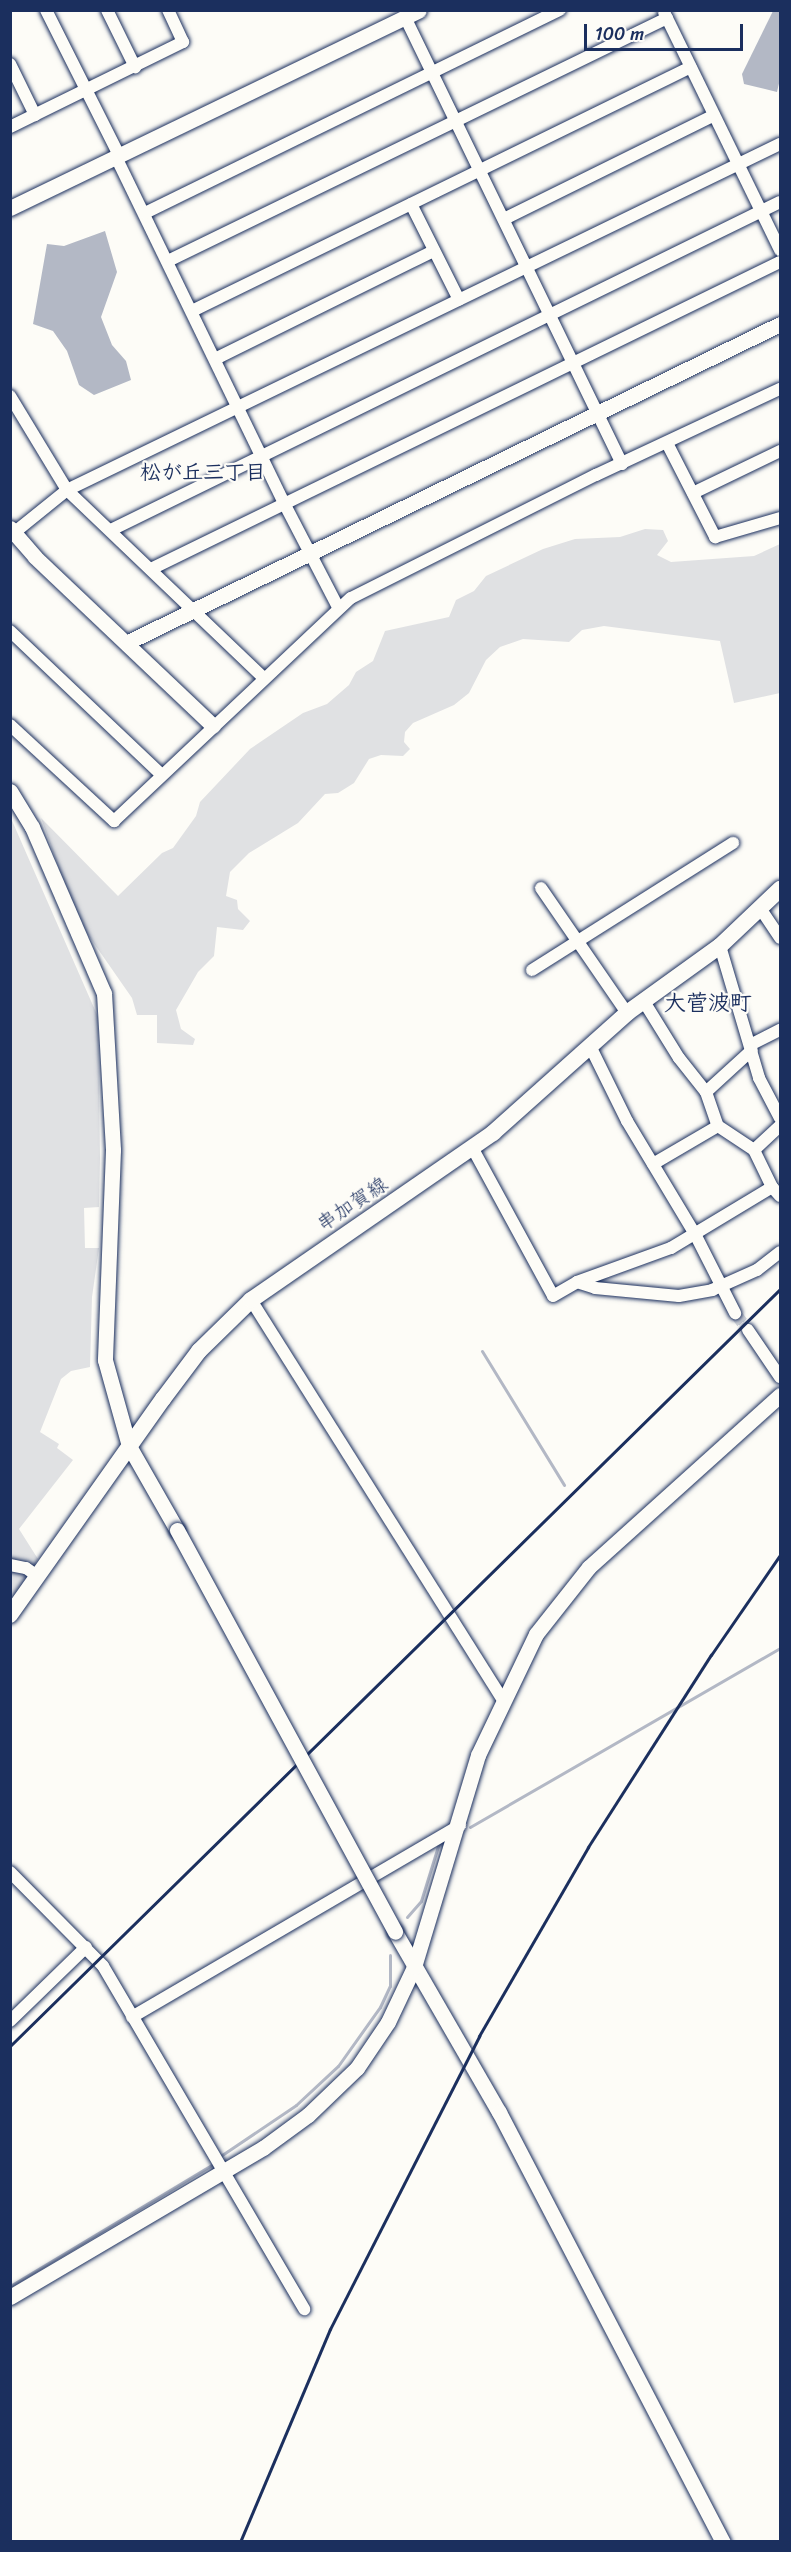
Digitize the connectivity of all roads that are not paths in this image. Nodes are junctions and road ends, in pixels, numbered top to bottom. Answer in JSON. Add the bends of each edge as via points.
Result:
{"nodes":[{"id":1,"x":46,"y":10,"type":"edge"},
{"id":2,"x":107,"y":10,"type":"edge"},
{"id":3,"x":168,"y":10,"type":"edge"},
{"id":4,"x":560,"y":10,"type":"edge"},
{"id":5,"x":412,"y":14,"type":"edge"},
{"id":6,"x":665,"y":14,"type":"edge"},
{"id":7,"x":10,"y":64,"type":"edge"},
{"id":8,"x":135,"y":67,"type":"junction"},
{"id":9,"x":691,"y":67,"type":"junction"},
{"id":10,"x":434,"y":73,"type":"junction"},
{"id":11,"x":86,"y":91,"type":"junction"},
{"id":12,"x":35,"y":115,"type":"junction"},
{"id":13,"x":714,"y":115,"type":"junction"},
{"id":14,"x":457,"y":122,"type":"junction"},
{"id":15,"x":10,"y":127,"type":"edge"},
{"id":16,"x":780,"y":144,"type":"edge"},
{"id":17,"x":118,"y":156,"type":"junction"},
{"id":18,"x":737,"y":164,"type":"junction"},
{"id":19,"x":480,"y":170,"type":"junction"},
{"id":20,"x":780,"y":202,"type":"edge"},
{"id":21,"x":411,"y":204,"type":"junction"},
{"id":22,"x":10,"y":208,"type":"edge"},
{"id":23,"x":761,"y":212,"type":"junction"},
{"id":24,"x":145,"y":213,"type":"junction"},
{"id":25,"x":504,"y":219,"type":"junction"},
{"id":26,"x":780,"y":250,"type":"edge"},
{"id":27,"x":434,"y":251,"type":"junction"},
{"id":28,"x":168,"y":261,"type":"junction"},
{"id":29,"x":780,"y":261,"type":"edge"},
{"id":30,"x":526,"y":267,"type":"junction"},
{"id":31,"x":459,"y":300,"type":"junction"},
{"id":32,"x":192,"y":311,"type":"junction"},
{"id":33,"x":549,"y":315,"type":"junction"},
{"id":34,"x":780,"y":324,"type":"edge"},
{"id":35,"x":215,"y":359,"type":"junction"},
{"id":36,"x":573,"y":362,"type":"junction"},
{"id":37,"x":780,"y":389,"type":"edge"},
{"id":38,"x":10,"y":396,"type":"edge"},
{"id":39,"x":238,"y":408,"type":"junction"},
{"id":40,"x":597,"y":412,"type":"junction"},
{"id":41,"x":667,"y":443,"type":"junction"},
{"id":42,"x":780,"y":451,"type":"edge"},
{"id":43,"x":261,"y":455,"type":"junction"},
{"id":44,"x":622,"y":464,"type":"junction"},
{"id":45,"x":67,"y":490,"type":"junction"},
{"id":46,"x":693,"y":493,"type":"junction"},
{"id":47,"x":283,"y":501,"type":"junction"},
{"id":48,"x":780,"y":518,"type":"edge"},
{"id":49,"x":111,"y":530,"type":"junction"},
{"id":50,"x":12,"y":533,"type":"edge"},
{"id":51,"x":309,"y":552,"type":"junction"},
{"id":52,"x":151,"y":568,"type":"junction"},
{"id":53,"x":338,"y":607,"type":"junction"},
{"id":54,"x":192,"y":608,"type":"junction"},
{"id":55,"x":10,"y":631,"type":"edge"},
{"id":56,"x":128,"y":642,"type":"junction"},
{"id":57,"x":264,"y":677,"type":"junction"},
{"id":58,"x":10,"y":725,"type":"edge"},
{"id":59,"x":213,"y":726,"type":"junction"},
{"id":60,"x":162,"y":775,"type":"junction"},
{"id":61,"x":10,"y":791,"type":"edge"},
{"id":62,"x":733,"y":843,"type":"dead end"},
{"id":63,"x":541,"y":888,"type":"dead end"},
{"id":64,"x":780,"y":889,"type":"edge"},
{"id":65,"x":760,"y":908,"type":"junction"},
{"id":66,"x":780,"y":938,"type":"edge"},
{"id":67,"x":578,"y":943,"type":"junction"},
{"id":68,"x":720,"y":946,"type":"junction"},
{"id":69,"x":532,"y":970,"type":"dead end"},
{"id":70,"x":643,"y":1000,"type":"junction"},
{"id":71,"x":627,"y":1013,"type":"junction"},
{"id":72,"x":780,"y":1030,"type":"edge"},
{"id":73,"x":590,"y":1046,"type":"junction"},
{"id":74,"x":751,"y":1047,"type":"junction"},
{"id":75,"x":706,"y":1092,"type":"junction"},
{"id":76,"x":780,"y":1118,"type":"edge"},
{"id":77,"x":718,"y":1126,"type":"junction"},
{"id":78,"x":780,"y":1126,"type":"edge"},
{"id":79,"x":473,"y":1149,"type":"junction"},
{"id":80,"x":754,"y":1150,"type":"junction"},
{"id":81,"x":653,"y":1164,"type":"junction"},
{"id":82,"x":776,"y":1191,"type":"edge"},
{"id":83,"x":695,"y":1234,"type":"junction"},
{"id":84,"x":780,"y":1252,"type":"edge"},
{"id":85,"x":577,"y":1282,"type":"junction"},
{"id":86,"x":724,"y":1287,"type":"junction"},
{"id":87,"x":250,"y":1300,"type":"junction"},
{"id":88,"x":735,"y":1313,"type":"tunnel mouth"},
{"id":89,"x":748,"y":1330,"type":"tunnel mouth"},
{"id":90,"x":780,"y":1377,"type":"edge"},
{"id":91,"x":780,"y":1395,"type":"edge"},
{"id":92,"x":129,"y":1446,"type":"junction"},
{"id":93,"x":10,"y":1565,"type":"edge"},
{"id":94,"x":36,"y":1576,"type":"junction"},
{"id":95,"x":10,"y":1615,"type":"edge"},
{"id":96,"x":502,"y":1699,"type":"junction"},
{"id":97,"x":460,"y":1825,"type":"junction"},
{"id":98,"x":10,"y":1872,"type":"edge"},
{"id":99,"x":86,"y":1947,"type":"junction"},
{"id":100,"x":414,"y":1967,"type":"junction"},
{"id":101,"x":132,"y":2017,"type":"junction"},
{"id":102,"x":10,"y":2021,"type":"edge"},
{"id":103,"x":224,"y":2171,"type":"junction"},
{"id":104,"x":10,"y":2298,"type":"edge"},
{"id":105,"x":304,"y":2309,"type":"dead end"},
{"id":106,"x":723,"y":2541,"type":"edge"}],
"edges":[{"from":1,"to":11,"type":"street"},
{"from":2,"to":8,"type":"street"},
{"from":3,"to":8,"type":"street","via":[[183,42]]},
{"from":4,"to":10,"type":"street"},
{"from":5,"to":10,"type":"street"},
{"from":5,"to":17,"type":"street"},
{"from":6,"to":9,"type":"street"},
{"from":6,"to":14,"type":"street"},
{"from":7,"to":12,"type":"street"},
{"from":8,"to":11,"type":"street"},
{"from":9,"to":13,"type":"street"},
{"from":9,"to":19,"type":"street"},
{"from":10,"to":14,"type":"street"},
{"from":10,"to":24,"type":"street"},
{"from":11,"to":12,"type":"street"},
{"from":11,"to":17,"type":"street"},
{"from":12,"to":15,"type":"street"},
{"from":13,"to":18,"type":"street"},
{"from":13,"to":25,"type":"street"},
{"from":14,"to":19,"type":"street"},
{"from":14,"to":28,"type":"street"},
{"from":16,"to":18,"type":"street"},
{"from":17,"to":22,"type":"street"},
{"from":17,"to":24,"type":"street"},
{"from":18,"to":23,"type":"street"},
{"from":18,"to":30,"type":"street"},
{"from":19,"to":21,"type":"street"},
{"from":19,"to":25,"type":"street"},
{"from":20,"to":23,"type":"street"},
{"from":21,"to":27,"type":"street"},
{"from":21,"to":32,"type":"street"},
{"from":23,"to":26,"type":"street"},
{"from":23,"to":33,"type":"street"},
{"from":24,"to":28,"type":"street"},
{"from":25,"to":30,"type":"street"},
{"from":27,"to":31,"type":"street"},
{"from":27,"to":35,"type":"street"},
{"from":28,"to":32,"type":"street"},
{"from":29,"to":36,"type":"street"},
{"from":30,"to":31,"type":"street"},
{"from":30,"to":33,"type":"street"},
{"from":31,"to":39,"type":"street"},
{"from":32,"to":35,"type":"street"},
{"from":33,"to":36,"type":"street"},
{"from":33,"to":43,"type":"street"},
{"from":34,"to":40,"type":"street"},
{"from":35,"to":39,"type":"street"},
{"from":36,"to":40,"type":"street"},
{"from":36,"to":47,"type":"street"},
{"from":37,"to":41,"type":"street"},
{"from":38,"to":45,"type":"street"},
{"from":39,"to":43,"type":"street"},
{"from":39,"to":45,"type":"street"},
{"from":40,"to":44,"type":"street"},
{"from":40,"to":51,"type":"street"},
{"from":41,"to":44,"type":"street"},
{"from":41,"to":46,"type":"street"},
{"from":42,"to":46,"type":"street"},
{"from":43,"to":47,"type":"street"},
{"from":43,"to":49,"type":"street"},
{"from":44,"to":53,"type":"street"},
{"from":45,"to":49,"type":"street"},
{"from":45,"to":50,"type":"street"},
{"from":46,"to":48,"type":"street","via":[[716,537]]},
{"from":47,"to":51,"type":"street"},
{"from":47,"to":52,"type":"street"},
{"from":49,"to":52,"type":"street"},
{"from":50,"to":56,"type":"street"},
{"from":51,"to":53,"type":"street"},
{"from":51,"to":54,"type":"street"},
{"from":52,"to":54,"type":"street"},
{"from":53,"to":57,"type":"street"},
{"from":54,"to":56,"type":"street"},
{"from":54,"to":57,"type":"street"},
{"from":55,"to":60,"type":"street"},
{"from":56,"to":59,"type":"street"},
{"from":57,"to":59,"type":"street"},
{"from":58,"to":60,"type":"street","via":[[111,820]]},
{"from":59,"to":60,"type":"street"},
{"from":61,"to":92,"type":"street","via":[[32,827],[104,993],[113,1150],[105,1360]]},
{"from":62,"to":67,"type":"street"},
{"from":63,"to":67,"type":"street"},
{"from":64,"to":65,"type":"main road","name":"串加賀線"},
{"from":65,"to":66,"type":"street"},
{"from":65,"to":68,"type":"main road","name":"串加賀線"},
{"from":67,"to":69,"type":"street"},
{"from":67,"to":71,"type":"street"},
{"from":68,"to":70,"type":"main road","name":"串加賀線"},
{"from":68,"to":74,"type":"street"},
{"from":70,"to":71,"type":"main road","name":"串加賀線"},
{"from":70,"to":75,"type":"street","via":[[679,1058]]},
{"from":71,"to":73,"type":"main road","name":"串加賀線"},
{"from":72,"to":74,"type":"street"},
{"from":73,"to":79,"type":"main road","name":"串加賀線"},
{"from":73,"to":81,"type":"street"},
{"from":74,"to":75,"type":"street"},
{"from":74,"to":76,"type":"street","via":[[759,1078]]},
{"from":75,"to":77,"type":"street"},
{"from":77,"to":80,"type":"street"},
{"from":77,"to":81,"type":"street"},
{"from":78,"to":80,"type":"street"},
{"from":79,"to":85,"type":"street","via":[[553,1296]]},
{"from":79,"to":87,"type":"main road","name":"串加賀線"},
{"from":80,"to":82,"type":"street"},
{"from":81,"to":83,"type":"street"},
{"from":82,"to":83,"type":"street"},
{"from":83,"to":85,"type":"street","via":[[644,1260]]},
{"from":83,"to":86,"type":"street"},
{"from":84,"to":86,"type":"street"},
{"from":85,"to":86,"type":"street","via":[[595,1288],[680,1296]]},
{"from":86,"to":88,"type":"street"},
{"from":87,"to":92,"type":"main road","name":"串加賀線","via":[[199,1351]]},
{"from":87,"to":96,"type":"street"},
{"from":89,"to":90,"type":"street"},
{"from":91,"to":96,"type":"street","via":[[589,1566],[536,1634]]},
{"from":92,"to":94,"type":"main road","name":"串加賀線"},
{"from":92,"to":100,"type":"street","bridge":true},
{"from":93,"to":94,"type":"street","via":[[26,1568]]},
{"from":94,"to":95,"type":"main road","name":"串加賀線"},
{"from":96,"to":97,"type":"street","via":[[478,1755]]},
{"from":97,"to":100,"type":"street"},
{"from":97,"to":101,"type":"street"},
{"from":98,"to":99,"type":"street"},
{"from":99,"to":101,"type":"street","via":[[103,1966]]},
{"from":99,"to":102,"type":"street"},
{"from":100,"to":103,"type":"street","via":[[388,2022],[357,2068],[308,2115]]},
{"from":100,"to":106,"type":"street","via":[[504,2121]]},
{"from":101,"to":103,"type":"street"},
{"from":103,"to":104,"type":"street"},
{"from":103,"to":105,"type":"street"}]}
